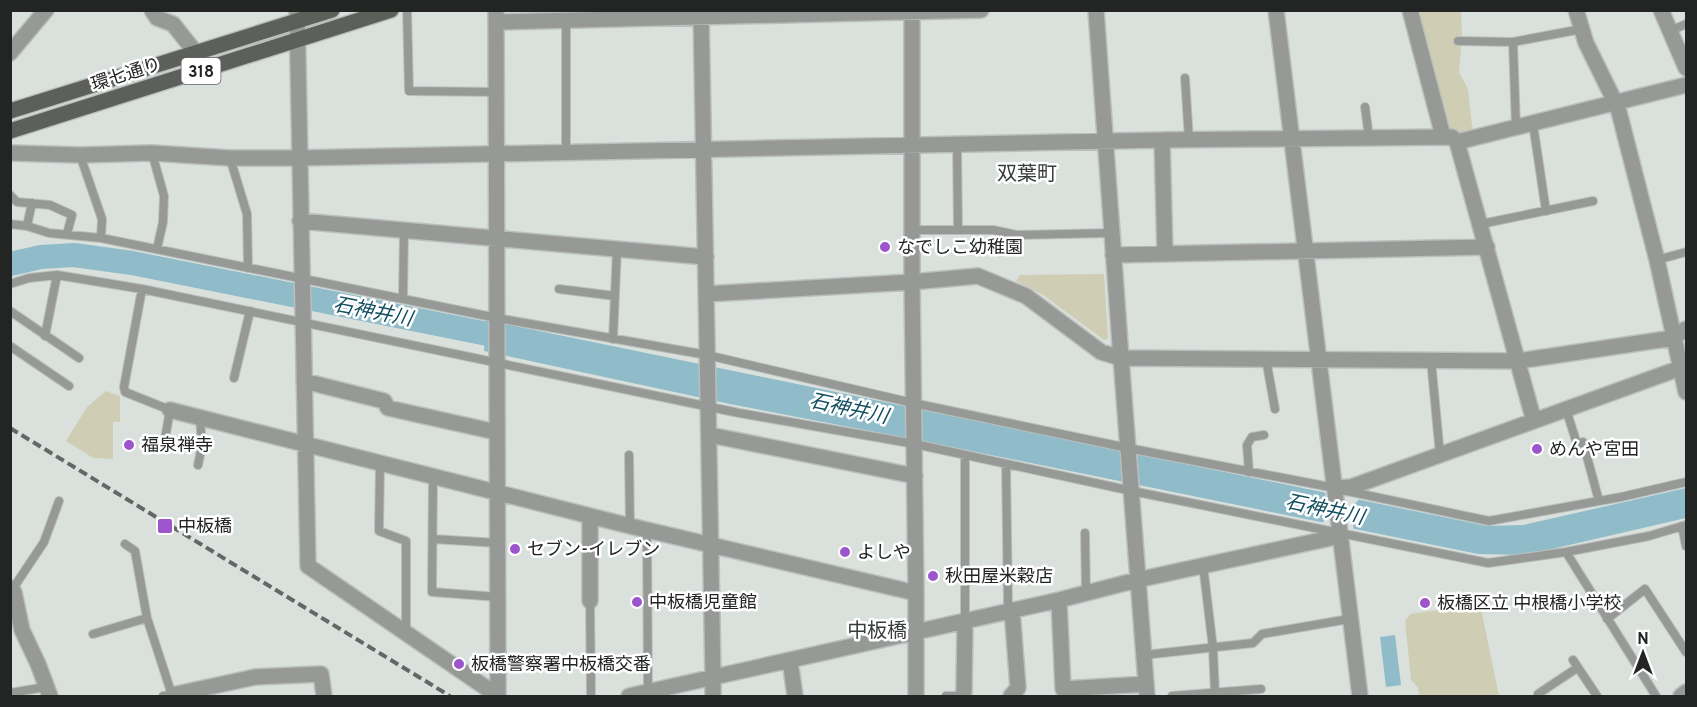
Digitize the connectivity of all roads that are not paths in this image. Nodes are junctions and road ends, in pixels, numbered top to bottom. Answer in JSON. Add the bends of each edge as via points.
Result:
{"nodes":[{"id":1,"x":46,"y":10,"type":"edge"},
{"id":2,"x":152,"y":10,"type":"edge"},
{"id":3,"x":332,"y":10,"type":"edge"},
{"id":4,"x":391,"y":10,"type":"edge"},
{"id":5,"x":407,"y":10,"type":"edge"},
{"id":6,"x":981,"y":10,"type":"edge"},
{"id":7,"x":1096,"y":10,"type":"edge"},
{"id":8,"x":1276,"y":10,"type":"edge"},
{"id":9,"x":1410,"y":10,"type":"edge"},
{"id":10,"x":1576,"y":10,"type":"edge"},
{"id":11,"x":1661,"y":10,"type":"edge"},
{"id":12,"x":912,"y":12,"type":"edge"},
{"id":13,"x":701,"y":14,"type":"edge"},
{"id":14,"x":297,"y":16,"type":"edge"},
{"id":15,"x":496,"y":16,"type":"edge"},
{"id":16,"x":566,"y":21,"type":"junction"},
{"id":17,"x":1686,"y":24,"type":"edge"},
{"id":18,"x":1582,"y":29,"type":"junction"},
{"id":19,"x":1670,"y":31,"type":"junction"},
{"id":20,"x":297,"y":39,"type":"junction"},
{"id":21,"x":1458,"y":41,"type":"dead end"},
{"id":22,"x":1513,"y":42,"type":"junction"},
{"id":23,"x":10,"y":53,"type":"edge"},
{"id":24,"x":196,"y":53,"type":"junction"},
{"id":25,"x":1686,"y":68,"type":"edge"},
{"id":26,"x":1185,"y":78,"type":"dead end"},
{"id":27,"x":1686,"y":85,"type":"edge"},
{"id":28,"x":496,"y":92,"type":"junction"},
{"id":29,"x":1615,"y":102,"type":"junction"},
{"id":30,"x":1365,"y":106,"type":"dead end"},
{"id":31,"x":10,"y":111,"type":"edge"},
{"id":32,"x":1533,"y":124,"type":"junction"},
{"id":33,"x":1516,"y":128,"type":"junction"},
{"id":34,"x":10,"y":131,"type":"edge"},
{"id":35,"x":1369,"y":137,"type":"junction"},
{"id":36,"x":1291,"y":139,"type":"junction"},
{"id":37,"x":1450,"y":139,"type":"junction"},
{"id":38,"x":1162,"y":140,"type":"junction"},
{"id":39,"x":1189,"y":140,"type":"junction"},
{"id":40,"x":1106,"y":142,"type":"junction"},
{"id":41,"x":957,"y":145,"type":"junction"},
{"id":42,"x":912,"y":146,"type":"junction"},
{"id":43,"x":704,"y":150,"type":"junction"},
{"id":44,"x":566,"y":152,"type":"junction"},
{"id":45,"x":10,"y":153,"type":"edge"},
{"id":46,"x":152,"y":153,"type":"junction"},
{"id":47,"x":496,"y":153,"type":"junction"},
{"id":48,"x":80,"y":155,"type":"junction"},
{"id":49,"x":230,"y":158,"type":"junction"},
{"id":50,"x":299,"y":158,"type":"junction"},
{"id":51,"x":10,"y":195,"type":"edge"},
{"id":52,"x":1593,"y":201,"type":"dead end"},
{"id":53,"x":32,"y":203,"type":"junction"},
{"id":54,"x":1546,"y":210,"type":"junction"},
{"id":55,"x":300,"y":221,"type":"junction"},
{"id":56,"x":10,"y":224,"type":"edge"},
{"id":57,"x":1481,"y":224,"type":"junction"},
{"id":58,"x":27,"y":226,"type":"junction"},
{"id":59,"x":404,"y":230,"type":"junction"},
{"id":60,"x":912,"y":230,"type":"junction"},
{"id":61,"x":958,"y":230,"type":"junction"},
{"id":62,"x":1111,"y":233,"type":"junction"},
{"id":63,"x":67,"y":234,"type":"junction"},
{"id":64,"x":101,"y":238,"type":"junction"},
{"id":65,"x":496,"y":238,"type":"junction"},
{"id":66,"x":1487,"y":247,"type":"junction"},
{"id":67,"x":157,"y":249,"type":"junction"},
{"id":68,"x":617,"y":249,"type":"junction"},
{"id":69,"x":1305,"y":250,"type":"junction"},
{"id":70,"x":1686,"y":252,"type":"edge"},
{"id":71,"x":1165,"y":254,"type":"junction"},
{"id":72,"x":1113,"y":255,"type":"junction"},
{"id":73,"x":706,"y":258,"type":"junction"},
{"id":74,"x":1656,"y":260,"type":"junction"},
{"id":75,"x":248,"y":268,"type":"junction"},
{"id":76,"x":57,"y":275,"type":"junction"},
{"id":77,"x":302,"y":279,"type":"junction"},
{"id":78,"x":912,"y":282,"type":"junction"},
{"id":79,"x":10,"y":284,"type":"edge"},
{"id":80,"x":142,"y":289,"type":"junction"},
{"id":81,"x":559,"y":289,"type":"dead end"},
{"id":82,"x":706,"y":294,"type":"junction"},
{"id":83,"x":615,"y":296,"type":"junction"},
{"id":84,"x":403,"y":298,"type":"junction"},
{"id":85,"x":10,"y":311,"type":"edge"},
{"id":86,"x":250,"y":311,"type":"junction"},
{"id":87,"x":497,"y":319,"type":"junction"},
{"id":88,"x":303,"y":320,"type":"junction"},
{"id":89,"x":1686,"y":329,"type":"edge"},
{"id":90,"x":45,"y":336,"type":"junction"},
{"id":91,"x":1673,"y":338,"type":"junction"},
{"id":92,"x":613,"y":339,"type":"junction"},
{"id":93,"x":10,"y":346,"type":"edge"},
{"id":94,"x":707,"y":355,"type":"junction"},
{"id":95,"x":79,"y":358,"type":"dead end"},
{"id":96,"x":1121,"y":358,"type":"junction"},
{"id":97,"x":1266,"y":358,"type":"junction"},
{"id":98,"x":1318,"y":359,"type":"junction"},
{"id":99,"x":1431,"y":360,"type":"junction"},
{"id":100,"x":497,"y":361,"type":"junction"},
{"id":101,"x":1518,"y":361,"type":"junction"},
{"id":102,"x":1683,"y":367,"type":"edge"},
{"id":103,"x":234,"y":378,"type":"dead end"},
{"id":104,"x":304,"y":381,"type":"junction"},
{"id":105,"x":69,"y":386,"type":"dead end"},
{"id":106,"x":1686,"y":392,"type":"edge"},
{"id":107,"x":914,"y":403,"type":"junction"},
{"id":108,"x":709,"y":407,"type":"junction"},
{"id":109,"x":1275,"y":409,"type":"dead end"},
{"id":110,"x":1566,"y":409,"type":"junction"},
{"id":111,"x":170,"y":410,"type":"junction"},
{"id":112,"x":200,"y":418,"type":"junction"},
{"id":113,"x":1534,"y":421,"type":"junction"},
{"id":114,"x":496,"y":432,"type":"junction"},
{"id":115,"x":710,"y":435,"type":"junction"},
{"id":116,"x":1264,"y":435,"type":"dead end"},
{"id":117,"x":165,"y":439,"type":"dead end"},
{"id":118,"x":305,"y":444,"type":"junction"},
{"id":119,"x":915,"y":444,"type":"junction"},
{"id":120,"x":1128,"y":448,"type":"junction"},
{"id":121,"x":629,"y":455,"type":"dead end"},
{"id":122,"x":965,"y":455,"type":"junction"},
{"id":123,"x":1440,"y":455,"type":"junction"},
{"id":124,"x":380,"y":464,"type":"junction"},
{"id":125,"x":1006,"y":464,"type":"junction"},
{"id":126,"x":198,"y":465,"type":"dead end"},
{"id":127,"x":1249,"y":472,"type":"junction"},
{"id":128,"x":915,"y":476,"type":"junction"},
{"id":129,"x":433,"y":477,"type":"junction"},
{"id":130,"x":1686,"y":483,"type":"edge"},
{"id":131,"x":1334,"y":490,"type":"junction"},
{"id":132,"x":496,"y":491,"type":"junction"},
{"id":133,"x":1132,"y":491,"type":"junction"},
{"id":134,"x":59,"y":501,"type":"dead end"},
{"id":135,"x":1599,"y":501,"type":"junction"},
{"id":136,"x":590,"y":516,"type":"junction"},
{"id":137,"x":630,"y":526,"type":"junction"},
{"id":138,"x":1684,"y":526,"type":"edge"},
{"id":139,"x":647,"y":529,"type":"junction"},
{"id":140,"x":1085,"y":533,"type":"dead end"},
{"id":141,"x":1340,"y":533,"type":"junction"},
{"id":142,"x":433,"y":539,"type":"junction"},
{"id":143,"x":498,"y":543,"type":"junction"},
{"id":144,"x":125,"y":544,"type":"dead end"},
{"id":145,"x":711,"y":545,"type":"junction"},
{"id":146,"x":1686,"y":546,"type":"edge"},
{"id":147,"x":1566,"y":552,"type":"junction"},
{"id":148,"x":1203,"y":565,"type":"junction"},
{"id":149,"x":1137,"y":580,"type":"junction"},
{"id":150,"x":11,"y":589,"type":"edge"},
{"id":151,"x":916,"y":593,"type":"junction"},
{"id":152,"x":1086,"y":593,"type":"junction"},
{"id":153,"x":498,"y":597,"type":"junction"},
{"id":154,"x":1059,"y":600,"type":"junction"},
{"id":155,"x":590,"y":601,"type":"joint"},
{"id":156,"x":1012,"y":610,"type":"junction"},
{"id":157,"x":147,"y":618,"type":"junction"},
{"id":158,"x":1349,"y":619,"type":"junction"},
{"id":159,"x":1607,"y":619,"type":"junction"},
{"id":160,"x":964,"y":621,"type":"junction"},
{"id":161,"x":916,"y":632,"type":"junction"},
{"id":162,"x":406,"y":633,"type":"junction"},
{"id":163,"x":93,"y":634,"type":"dead end"},
{"id":164,"x":1213,"y":648,"type":"junction"},
{"id":165,"x":1686,"y":652,"type":"edge"},
{"id":166,"x":1144,"y":655,"type":"junction"},
{"id":167,"x":790,"y":660,"type":"junction"},
{"id":168,"x":1572,"y":660,"type":"dead end"},
{"id":169,"x":1577,"y":668,"type":"junction"},
{"id":170,"x":713,"y":677,"type":"junction"},
{"id":171,"x":1261,"y":689,"type":"dead end"},
{"id":172,"x":1146,"y":690,"type":"edge"},
{"id":173,"x":48,"y":692,"type":"edge"},
{"id":174,"x":648,"y":692,"type":"junction"},
{"id":175,"x":1079,"y":692,"type":"edge"},
{"id":176,"x":1686,"y":692,"type":"edge"},
{"id":177,"x":10,"y":693,"type":"edge"},
{"id":178,"x":1215,"y":693,"type":"junction"},
{"id":179,"x":169,"y":696,"type":"edge"},
{"id":180,"x":324,"y":696,"type":"edge"},
{"id":181,"x":498,"y":696,"type":"edge"},
{"id":182,"x":591,"y":696,"type":"edge"},
{"id":183,"x":629,"y":696,"type":"edge"},
{"id":184,"x":713,"y":696,"type":"edge"},
{"id":185,"x":795,"y":696,"type":"edge"},
{"id":186,"x":916,"y":696,"type":"edge"},
{"id":187,"x":946,"y":696,"type":"edge"},
{"id":188,"x":962,"y":696,"type":"edge"},
{"id":189,"x":1011,"y":696,"type":"edge"},
{"id":190,"x":1172,"y":696,"type":"edge"},
{"id":191,"x":1360,"y":696,"type":"edge"},
{"id":192,"x":1539,"y":696,"type":"edge"},
{"id":193,"x":1597,"y":696,"type":"edge"},
{"id":194,"x":1656,"y":696,"type":"edge"},
{"id":195,"x":1681,"y":696,"type":"edge"}],
"edges":[{"from":1,"to":23,"type":"street"},
{"from":2,"to":24,"type":"street","via":[[157,18],[173,24]]},
{"from":3,"to":14,"type":"main road","name":"環七通り","number":"318"},
{"from":4,"to":20,"type":"main road","name":"環七通り","number":"318"},
{"from":5,"to":28,"type":"lane","via":[[409,91]]},
{"from":6,"to":12,"type":"street"},
{"from":7,"to":40,"type":"street"},
{"from":8,"to":36,"type":"street"},
{"from":9,"to":37,"type":"street"},
{"from":10,"to":18,"type":"street"},
{"from":11,"to":19,"type":"street"},
{"from":12,"to":13,"type":"street"},
{"from":12,"to":42,"type":"street"},
{"from":13,"to":16,"type":"street"},
{"from":13,"to":43,"type":"street"},
{"from":14,"to":20,"type":"street"},
{"from":14,"to":24,"type":"main road","name":"環七通り","number":"318"},
{"from":15,"to":16,"type":"street"},
{"from":15,"to":28,"type":"street"},
{"from":16,"to":44,"type":"lane"},
{"from":17,"to":19,"type":"lane"},
{"from":18,"to":22,"type":"lane"},
{"from":18,"to":29,"type":"street"},
{"from":19,"to":25,"type":"street"},
{"from":20,"to":34,"type":"main road","name":"環七通り","number":"318"},
{"from":20,"to":50,"type":"street"},
{"from":21,"to":22,"type":"lane"},
{"from":22,"to":33,"type":"lane"},
{"from":24,"to":31,"type":"main road","name":"環七通り","number":"318"},
{"from":26,"to":39,"type":"lane"},
{"from":27,"to":29,"type":"street"},
{"from":28,"to":47,"type":"street"},
{"from":29,"to":32,"type":"street"},
{"from":29,"to":74,"type":"street"},
{"from":30,"to":35,"type":"lane"},
{"from":32,"to":33,"type":"street"},
{"from":32,"to":54,"type":"lane"},
{"from":33,"to":37,"type":"street"},
{"from":35,"to":36,"type":"street"},
{"from":35,"to":37,"type":"street"},
{"from":36,"to":39,"type":"street"},
{"from":36,"to":69,"type":"street"},
{"from":37,"to":57,"type":"street"},
{"from":38,"to":39,"type":"street"},
{"from":38,"to":40,"type":"street"},
{"from":38,"to":71,"type":"street"},
{"from":40,"to":41,"type":"street"},
{"from":40,"to":62,"type":"street"},
{"from":41,"to":42,"type":"street"},
{"from":41,"to":61,"type":"lane"},
{"from":42,"to":43,"type":"street"},
{"from":42,"to":60,"type":"street"},
{"from":43,"to":44,"type":"street"},
{"from":43,"to":73,"type":"street"},
{"from":44,"to":47,"type":"street"},
{"from":45,"to":48,"type":"street"},
{"from":46,"to":48,"type":"street"},
{"from":46,"to":49,"type":"street"},
{"from":46,"to":67,"type":"lane","via":[[164,196]]},
{"from":47,"to":50,"type":"street"},
{"from":47,"to":65,"type":"street"},
{"from":48,"to":64,"type":"lane","via":[[102,219]]},
{"from":49,"to":50,"type":"street"},
{"from":49,"to":75,"type":"lane","via":[[247,214]]},
{"from":50,"to":55,"type":"street"},
{"from":51,"to":53,"type":"lane","via":[[17,202]]},
{"from":52,"to":54,"type":"lane"},
{"from":53,"to":58,"type":"lane"},
{"from":53,"to":63,"type":"lane","via":[[50,205],[72,215]]},
{"from":54,"to":57,"type":"lane"},
{"from":55,"to":59,"type":"street"},
{"from":55,"to":77,"type":"street"},
{"from":56,"to":58,"type":"lane"},
{"from":57,"to":66,"type":"street"},
{"from":58,"to":63,"type":"lane"},
{"from":59,"to":65,"type":"street"},
{"from":59,"to":84,"type":"lane"},
{"from":60,"to":61,"type":"lane"},
{"from":60,"to":78,"type":"street"},
{"from":61,"to":62,"type":"lane","via":[[1017,235]]},
{"from":62,"to":72,"type":"street"},
{"from":63,"to":64,"type":"lane"},
{"from":64,"to":67,"type":"lane"},
{"from":65,"to":68,"type":"street"},
{"from":65,"to":87,"type":"street"},
{"from":66,"to":69,"type":"street"},
{"from":66,"to":101,"type":"street"},
{"from":67,"to":75,"type":"lane"},
{"from":68,"to":73,"type":"street"},
{"from":68,"to":83,"type":"lane"},
{"from":69,"to":71,"type":"street"},
{"from":69,"to":98,"type":"street"},
{"from":70,"to":74,"type":"lane"},
{"from":71,"to":72,"type":"street"},
{"from":72,"to":96,"type":"street"},
{"from":73,"to":82,"type":"street"},
{"from":74,"to":91,"type":"street"},
{"from":75,"to":77,"type":"lane"},
{"from":76,"to":79,"type":"lane"},
{"from":76,"to":80,"type":"lane"},
{"from":76,"to":90,"type":"lane"},
{"from":77,"to":84,"type":"lane"},
{"from":77,"to":88,"type":"street"},
{"from":78,"to":82,"type":"street"},
{"from":78,"to":96,"type":"street","via":[[978,276],[1026,296],[1101,352]]},
{"from":78,"to":107,"type":"street"},
{"from":80,"to":86,"type":"lane"},
{"from":80,"to":111,"type":"lane","via":[[125,392]]},
{"from":81,"to":83,"type":"lane"},
{"from":82,"to":94,"type":"street"},
{"from":83,"to":92,"type":"lane"},
{"from":84,"to":87,"type":"lane"},
{"from":85,"to":90,"type":"lane"},
{"from":86,"to":88,"type":"lane"},
{"from":86,"to":103,"type":"lane"},
{"from":87,"to":92,"type":"lane"},
{"from":87,"to":100,"type":"street"},
{"from":88,"to":100,"type":"lane"},
{"from":88,"to":104,"type":"street"},
{"from":89,"to":91,"type":"street"},
{"from":90,"to":95,"type":"lane"},
{"from":91,"to":101,"type":"street"},
{"from":91,"to":102,"type":"street"},
{"from":92,"to":94,"type":"lane"},
{"from":93,"to":105,"type":"lane"},
{"from":94,"to":107,"type":"lane"},
{"from":94,"to":108,"type":"street"},
{"from":96,"to":97,"type":"street"},
{"from":96,"to":120,"type":"street"},
{"from":97,"to":98,"type":"street"},
{"from":97,"to":109,"type":"lane"},
{"from":98,"to":99,"type":"street"},
{"from":98,"to":131,"type":"street"},
{"from":99,"to":101,"type":"street"},
{"from":99,"to":123,"type":"lane"},
{"from":100,"to":108,"type":"lane"},
{"from":100,"to":114,"type":"street"},
{"from":101,"to":113,"type":"street"},
{"from":102,"to":106,"type":"street"},
{"from":102,"to":110,"type":"street"},
{"from":104,"to":114,"type":"street","via":[[384,401],[388,408]]},
{"from":104,"to":118,"type":"street"},
{"from":107,"to":119,"type":"street"},
{"from":107,"to":120,"type":"lane"},
{"from":108,"to":115,"type":"street"},
{"from":108,"to":119,"type":"lane"},
{"from":110,"to":113,"type":"street"},
{"from":110,"to":135,"type":"lane","via":[[1577,444],[1583,442]]},
{"from":111,"to":112,"type":"street"},
{"from":111,"to":117,"type":"lane"},
{"from":112,"to":118,"type":"street"},
{"from":112,"to":126,"type":"lane","via":[[202,445]]},
{"from":113,"to":123,"type":"street"},
{"from":114,"to":132,"type":"street"},
{"from":115,"to":128,"type":"street"},
{"from":115,"to":145,"type":"street"},
{"from":116,"to":127,"type":"lane","via":[[1252,437],[1247,445]]},
{"from":118,"to":124,"type":"street"},
{"from":118,"to":162,"type":"street","via":[[308,566]]},
{"from":119,"to":122,"type":"lane"},
{"from":119,"to":128,"type":"street"},
{"from":120,"to":127,"type":"lane"},
{"from":120,"to":133,"type":"street"},
{"from":121,"to":137,"type":"lane"},
{"from":122,"to":125,"type":"lane"},
{"from":122,"to":160,"type":"lane"},
{"from":123,"to":131,"type":"street"},
{"from":124,"to":129,"type":"street"},
{"from":124,"to":162,"type":"lane","via":[[379,531],[406,541]]},
{"from":125,"to":133,"type":"lane"},
{"from":125,"to":156,"type":"lane","via":[[1008,604]]},
{"from":127,"to":131,"type":"lane"},
{"from":128,"to":151,"type":"street"},
{"from":129,"to":132,"type":"street"},
{"from":129,"to":142,"type":"lane"},
{"from":130,"to":135,"type":"lane"},
{"from":131,"to":135,"type":"lane","via":[[1489,521]]},
{"from":131,"to":141,"type":"street"},
{"from":132,"to":136,"type":"street"},
{"from":132,"to":143,"type":"street"},
{"from":133,"to":141,"type":"lane"},
{"from":133,"to":149,"type":"street"},
{"from":134,"to":150,"type":"lane","via":[[44,542]]},
{"from":136,"to":137,"type":"street"},
{"from":136,"to":155,"type":"street"},
{"from":137,"to":139,"type":"street"},
{"from":138,"to":146,"type":"lane"},
{"from":138,"to":147,"type":"lane"},
{"from":139,"to":145,"type":"street"},
{"from":139,"to":174,"type":"lane"},
{"from":140,"to":152,"type":"lane"},
{"from":141,"to":147,"type":"lane","via":[[1488,563]]},
{"from":141,"to":148,"type":"street"},
{"from":141,"to":158,"type":"street"},
{"from":142,"to":143,"type":"lane"},
{"from":142,"to":153,"type":"lane","via":[[432,592]]},
{"from":143,"to":153,"type":"street"},
{"from":144,"to":157,"type":"lane","via":[[135,551]]},
{"from":145,"to":151,"type":"street"},
{"from":145,"to":170,"type":"street"},
{"from":147,"to":159,"type":"lane"},
{"from":148,"to":149,"type":"street"},
{"from":148,"to":164,"type":"lane"},
{"from":149,"to":152,"type":"street"},
{"from":149,"to":166,"type":"street"},
{"from":150,"to":173,"type":"street","via":[[21,630]]},
{"from":151,"to":161,"type":"street"},
{"from":152,"to":154,"type":"street"},
{"from":153,"to":181,"type":"street"},
{"from":154,"to":156,"type":"street"},
{"from":154,"to":175,"type":"street","via":[[1063,689]]},
{"from":155,"to":182,"type":"lane"},
{"from":156,"to":160,"type":"street"},
{"from":156,"to":189,"type":"street","via":[[1018,688]]},
{"from":157,"to":163,"type":"lane"},
{"from":157,"to":179,"type":"lane"},
{"from":158,"to":164,"type":"lane","via":[[1262,634],[1253,643]]},
{"from":158,"to":191,"type":"street"},
{"from":159,"to":165,"type":"lane","via":[[1645,589]]},
{"from":159,"to":194,"type":"lane"},
{"from":160,"to":161,"type":"street"},
{"from":160,"to":188,"type":"street"},
{"from":161,"to":167,"type":"street"},
{"from":161,"to":186,"type":"street"},
{"from":162,"to":181,"type":"street"},
{"from":164,"to":166,"type":"lane"},
{"from":164,"to":178,"type":"lane"},
{"from":166,"to":172,"type":"street"},
{"from":167,"to":170,"type":"street"},
{"from":167,"to":185,"type":"street"},
{"from":168,"to":169,"type":"lane"},
{"from":169,"to":192,"type":"lane"},
{"from":169,"to":193,"type":"lane"},
{"from":170,"to":174,"type":"street"},
{"from":170,"to":184,"type":"street"},
{"from":171,"to":178,"type":"lane"},
{"from":172,"to":175,"type":"street"},
{"from":173,"to":177,"type":"lane"},
{"from":174,"to":183,"type":"street"},
{"from":176,"to":195,"type":"street"},
{"from":178,"to":190,"type":"lane"},
{"from":179,"to":180,"type":"street","via":[[255,677],[321,675]]},
{"from":187,"to":188,"type":"lane"}]}
